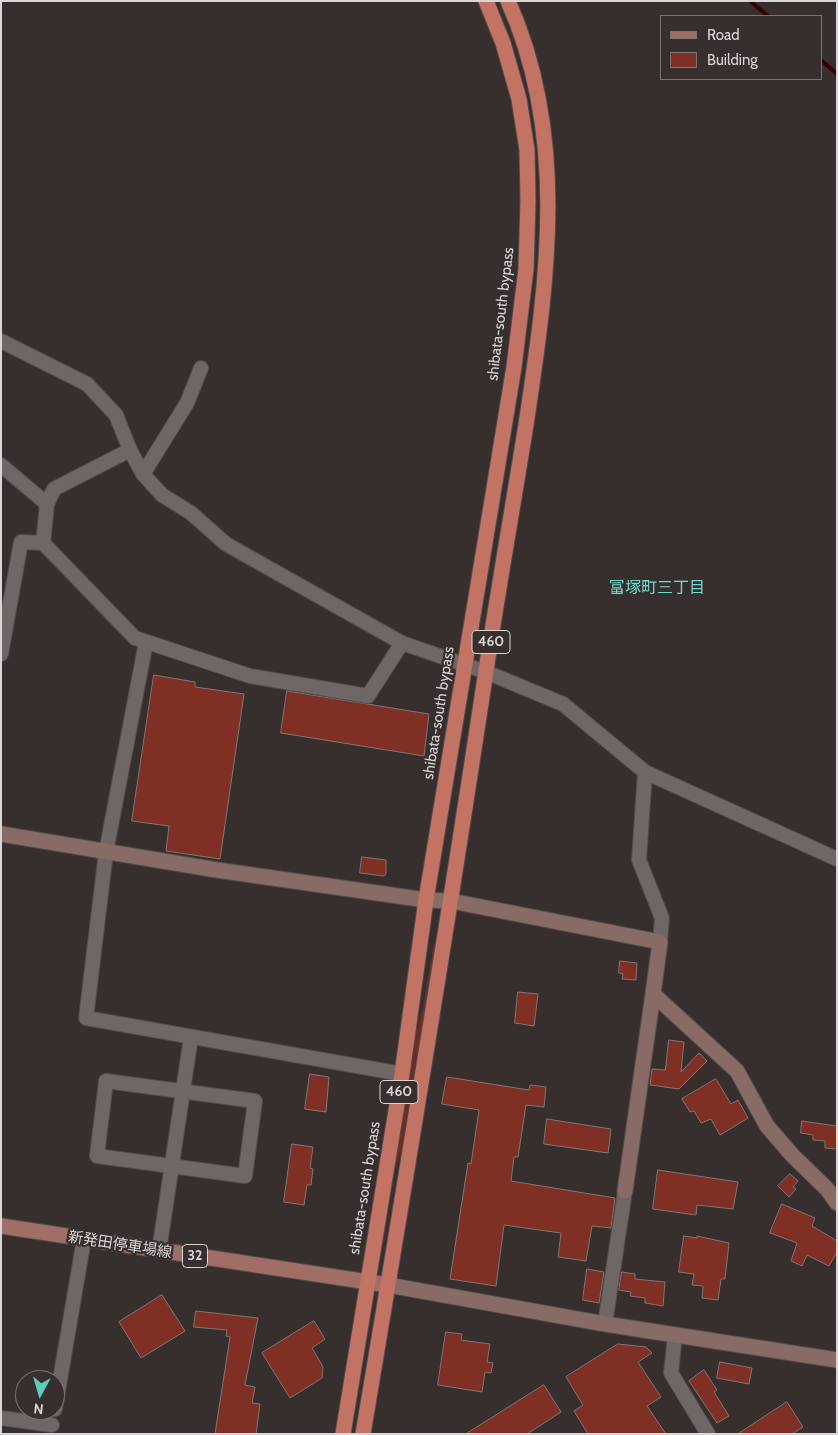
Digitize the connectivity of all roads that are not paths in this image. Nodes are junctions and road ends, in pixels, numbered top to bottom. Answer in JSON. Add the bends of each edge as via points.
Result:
{"nodes":[{"id":1,"x":486,"y":1,"type":"edge"},
{"id":2,"x":508,"y":1,"type":"edge"},
{"id":3,"x":1,"y":341,"type":"edge"},
{"id":4,"x":201,"y":368,"type":"dead end"},
{"id":5,"x":130,"y":450,"type":"junction"},
{"id":6,"x":1,"y":465,"type":"edge"},
{"id":7,"x":143,"y":474,"type":"junction"},
{"id":8,"x":47,"y":504,"type":"junction"},
{"id":9,"x":43,"y":543,"type":"junction"},
{"id":10,"x":7,"y":593,"type":"edge"},
{"id":11,"x":146,"y":642,"type":"junction"},
{"id":12,"x":402,"y":643,"type":"junction"},
{"id":13,"x":1,"y":654,"type":"edge"},
{"id":14,"x":464,"y":664,"type":"junction"},
{"id":15,"x":486,"y":672,"type":"junction"},
{"id":16,"x":644,"y":772,"type":"junction"},
{"id":17,"x":1,"y":834,"type":"edge"},
{"id":18,"x":106,"y":852,"type":"junction"},
{"id":19,"x":837,"y":859,"type":"edge"},
{"id":20,"x":426,"y":900,"type":"junction"},
{"id":21,"x":451,"y":901,"type":"junction"},
{"id":22,"x":660,"y":942,"type":"junction"},
{"id":23,"x":653,"y":994,"type":"junction"},
{"id":24,"x":191,"y":1037,"type":"junction"},
{"id":25,"x":402,"y":1074,"type":"junction"},
{"id":26,"x":183,"y":1090,"type":"junction"},
{"id":27,"x":172,"y":1166,"type":"junction"},
{"id":28,"x":624,"y":1191,"type":"joint"},
{"id":29,"x":837,"y":1203,"type":"edge"},
{"id":30,"x":1,"y":1226,"type":"edge"},
{"id":31,"x":84,"y":1239,"type":"junction"},
{"id":32,"x":159,"y":1251,"type":"junction"},
{"id":33,"x":367,"y":1282,"type":"junction"},
{"id":34,"x":388,"y":1285,"type":"junction"},
{"id":35,"x":605,"y":1324,"type":"junction"},
{"id":36,"x":675,"y":1335,"type":"junction"},
{"id":37,"x":837,"y":1360,"type":"edge"},
{"id":38,"x":62,"y":1370,"type":"edge"},
{"id":39,"x":1,"y":1418,"type":"edge"},
{"id":40,"x":52,"y":1429,"type":"edge"},
{"id":41,"x":343,"y":1434,"type":"edge"},
{"id":42,"x":363,"y":1434,"type":"edge"},
{"id":43,"x":708,"y":1434,"type":"edge"}],
"edges":[{"from":1,"to":14,"type":"highway","name":"shibata-south bypass","number":"460","via":[[503,43],[527,150],[526,269],[514,367]]},
{"from":2,"to":15,"type":"highway","number":"460","via":[[523,39],[538,99],[548,160],[550,202],[547,265],[536,353]]},
{"from":3,"to":5,"type":"street","via":[[87,384],[116,415]]},
{"from":4,"to":7,"type":"street","via":[[187,403]]},
{"from":5,"to":7,"type":"street"},
{"from":5,"to":8,"type":"street","via":[[54,489]]},
{"from":6,"to":8,"type":"street"},
{"from":7,"to":12,"type":"street","via":[[162,495],[191,513],[226,544]]},
{"from":8,"to":9,"type":"street"},
{"from":9,"to":10,"type":"street","via":[[20,542]]},
{"from":9,"to":11,"type":"street","via":[[135,638]]},
{"from":10,"to":13,"type":"street"},
{"from":11,"to":12,"type":"street","via":[[250,676],[368,696]]},
{"from":11,"to":18,"type":"street"},
{"from":12,"to":14,"type":"street"},
{"from":14,"to":15,"type":"street"},
{"from":14,"to":20,"type":"highway","name":"shibata-south bypass","number":"460"},
{"from":15,"to":16,"type":"street","via":[[563,704]]},
{"from":15,"to":21,"type":"highway","number":"460"},
{"from":16,"to":19,"type":"street"},
{"from":16,"to":22,"type":"street","via":[[638,860],[662,918]]},
{"from":17,"to":18,"type":"street"},
{"from":18,"to":20,"type":"street"},
{"from":18,"to":24,"type":"street","via":[[86,1018]]},
{"from":20,"to":21,"type":"street"},
{"from":20,"to":25,"type":"highway","name":"shibata-south bypass","number":"460"},
{"from":21,"to":22,"type":"street"},
{"from":21,"to":34,"type":"highway","number":"460"},
{"from":22,"to":23,"type":"street"},
{"from":23,"to":28,"type":"street"},
{"from":23,"to":29,"type":"street","via":[[738,1071],[767,1126]]},
{"from":24,"to":25,"type":"street"},
{"from":24,"to":26,"type":"street"},
{"from":25,"to":33,"type":"highway","name":"shibata-south bypass","number":"460"},
{"from":26,"to":27,"type":"street"},
{"from":26,"to":27,"type":"street","via":[[255,1101],[245,1176]]},
{"from":26,"to":27,"type":"street","via":[[106,1081],[98,1156]]},
{"from":27,"to":32,"type":"street"},
{"from":28,"to":35,"type":"street"},
{"from":30,"to":31,"type":"main road","name":"新発田停車場線","number":"32"},
{"from":31,"to":32,"type":"main road","name":"新発田停車場線","number":"32"},
{"from":31,"to":38,"type":"street"},
{"from":32,"to":33,"type":"main road","name":"新発田停車場線","number":"32"},
{"from":33,"to":34,"type":"main road","name":"新発田停車場線","number":"32"},
{"from":33,"to":41,"type":"highway","name":"shibata-south bypass","number":"460"},
{"from":34,"to":35,"type":"street"},
{"from":34,"to":42,"type":"highway","number":"460"},
{"from":35,"to":36,"type":"street"},
{"from":36,"to":37,"type":"street"},
{"from":36,"to":43,"type":"street","via":[[671,1373]]},
{"from":39,"to":40,"type":"street"}]}
